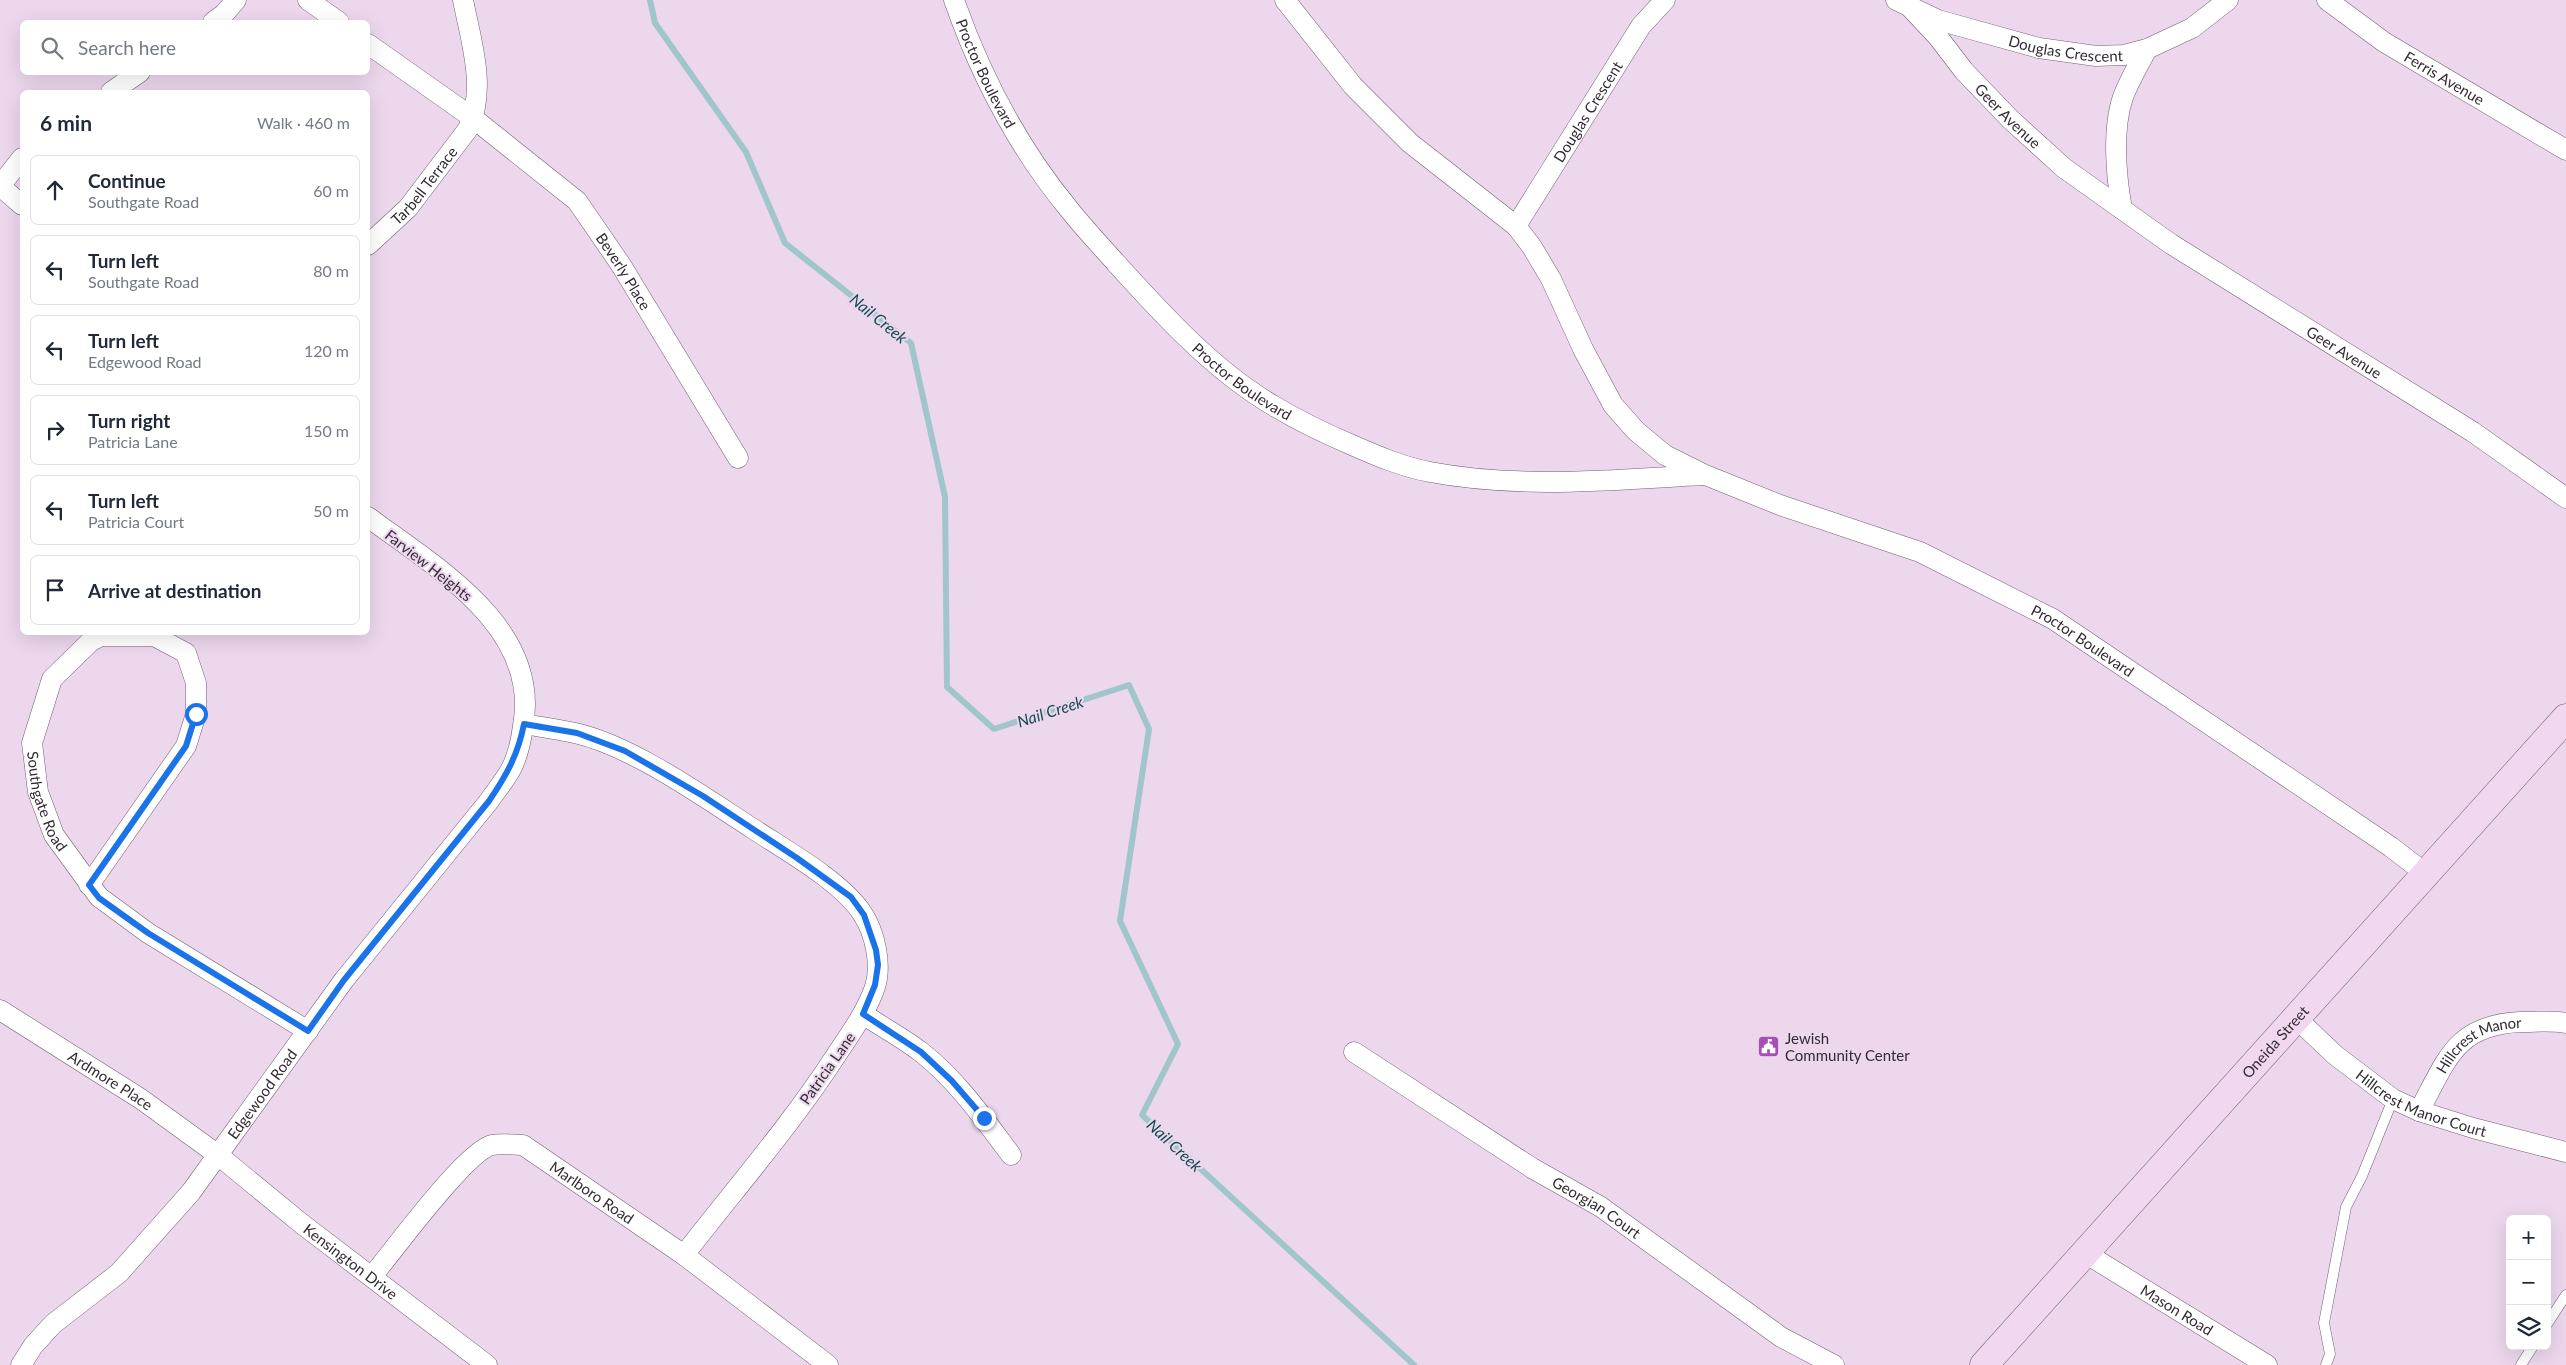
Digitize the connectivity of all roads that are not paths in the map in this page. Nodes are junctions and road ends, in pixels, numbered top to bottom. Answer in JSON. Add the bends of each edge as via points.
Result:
{"nodes":[{"id":1,"x":236,"y":0,"type":"edge"},
{"id":2,"x":308,"y":0,"type":"edge"},
{"id":3,"x":463,"y":0,"type":"edge"},
{"id":4,"x":954,"y":0,"type":"edge"},
{"id":5,"x":1285,"y":0,"type":"edge"},
{"id":6,"x":2228,"y":0,"type":"edge"},
{"id":7,"x":2327,"y":0,"type":"edge"},
{"id":8,"x":1902,"y":3,"type":"edge"},
{"id":9,"x":1659,"y":4,"type":"edge"},
{"id":10,"x":216,"y":20,"type":"edge"},
{"id":11,"x":335,"y":20,"type":"edge"},
{"id":12,"x":370,"y":45,"type":"edge"},
{"id":13,"x":2147,"y":49,"type":"junction"},
{"id":14,"x":136,"y":75,"type":"edge"},
{"id":15,"x":114,"y":90,"type":"edge"},
{"id":16,"x":474,"y":118,"type":"junction"},
{"id":17,"x":2566,"y":150,"type":"edge"},
{"id":18,"x":20,"y":161,"type":"edge"},
{"id":19,"x":20,"y":204,"type":"edge"},
{"id":20,"x":2122,"y":209,"type":"junction"},
{"id":21,"x":1516,"y":226,"type":"junction"},
{"id":22,"x":370,"y":243,"type":"edge"},
{"id":23,"x":738,"y":458,"type":"dead end"},
{"id":24,"x":1703,"y":474,"type":"junction"},
{"id":25,"x":2566,"y":498,"type":"edge"},
{"id":26,"x":370,"y":518,"type":"edge"},
{"id":27,"x":2566,"y":718,"type":"edge"},
{"id":28,"x":524,"y":724,"type":"junction"},
{"id":29,"x":2426,"y":874,"type":"junction"},
{"id":30,"x":89,"y":885,"type":"junction"},
{"id":31,"x":0,"y":1010,"type":"edge"},
{"id":32,"x":863,"y":1014,"type":"junction"},
{"id":33,"x":2296,"y":1018,"type":"junction"},
{"id":34,"x":2566,"y":1023,"type":"edge"},
{"id":35,"x":308,"y":1031,"type":"junction"},
{"id":36,"x":1354,"y":1052,"type":"dead end"},
{"id":37,"x":2393,"y":1099,"type":"junction"},
{"id":38,"x":2419,"y":1111,"type":"junction"},
{"id":39,"x":2566,"y":1152,"type":"edge"},
{"id":40,"x":218,"y":1155,"type":"junction"},
{"id":41,"x":1011,"y":1155,"type":"dead end"},
{"id":42,"x":2085,"y":1253,"type":"junction"},
{"id":43,"x":684,"y":1254,"type":"junction"},
{"id":44,"x":373,"y":1275,"type":"junction"},
{"id":45,"x":2566,"y":1295,"type":"edge"},
{"id":46,"x":2551,"y":1318,"type":"edge"},
{"id":47,"x":2530,"y":1350,"type":"edge"},
{"id":48,"x":21,"y":1365,"type":"edge"},
{"id":49,"x":488,"y":1365,"type":"edge"},
{"id":50,"x":828,"y":1365,"type":"edge"},
{"id":51,"x":1834,"y":1365,"type":"edge"},
{"id":52,"x":1984,"y":1365,"type":"edge"},
{"id":53,"x":2267,"y":1365,"type":"edge"},
{"id":54,"x":2326,"y":1365,"type":"edge"},
{"id":55,"x":2521,"y":1365,"type":"edge"}],
"edges":[{"from":1,"to":10,"type":"street"},
{"from":2,"to":11,"type":"street"},
{"from":3,"to":16,"type":"street","via":[[477,70]]},
{"from":4,"to":24,"type":"street","name":"Proctor Boulevard","via":[[986,76],[1018,138],[1067,208],[1162,315],[1272,405],[1332,437],[1382,458],[1428,472],[1498,482],[1585,482]]},
{"from":5,"to":21,"type":"street","name":"Proctor Boulevard","via":[[1353,86],[1410,143]]},
{"from":6,"to":13,"type":"street","name":"Douglas Crescent","via":[[2192,28]]},
{"from":7,"to":17,"type":"street","name":"Ferris Avenue","via":[[2384,42]]},
{"from":8,"to":13,"type":"street","name":"Douglas Crescent","via":[[1938,20],[2040,48],[2096,56],[2124,55]]},
{"from":8,"to":20,"type":"street","name":"Geer Avenue","via":[[1938,37],[1964,71],[2010,119],[2064,168]]},
{"from":9,"to":21,"type":"street","name":"Douglas Crescent","via":[[1641,26]]},
{"from":12,"to":16,"type":"street","name":"Beverly Place"},
{"from":13,"to":20,"type":"street","via":[[2123,98],[2116,147]]},
{"from":14,"to":15,"type":"street"},
{"from":16,"to":22,"type":"street","name":"Tarbell Terrace","via":[[408,208]]},
{"from":16,"to":23,"type":"street","name":"Beverly Place","via":[[577,202],[621,265]]},
{"from":18,"to":19,"type":"street","via":[[0,186]]},
{"from":20,"to":25,"type":"street","name":"Geer Avenue","via":[[2171,244],[2473,432]]},
{"from":21,"to":24,"type":"street","name":"Proctor Boulevard","via":[[1551,279],[1613,405],[1636,431],[1665,455]]},
{"from":24,"to":29,"type":"street","name":"Proctor Boulevard","via":[[1780,506],[1920,552],[2054,619]]},
{"from":26,"to":28,"type":"street","name":"Farview Heights","via":[[464,589],[506,636],[524,680]]},
{"from":27,"to":29,"type":"street","name":"Oneida Street"},
{"from":28,"to":32,"type":"street","name":"Patricia Lane","via":[[577,733],[625,751],[703,796],[851,897],[864,915],[878,965],[875,985]]},
{"from":28,"to":35,"type":"street","name":"Edgewood Road","via":[[511,769],[489,801],[344,980]]},
{"from":29,"to":33,"type":"street","name":"Oneida Street"},
{"from":30,"to":30,"type":"street","name":"Southgate Road","via":[[54,835],[38,792],[32,743],[52,679],[91,641],[101,636],[154,636],[186,653],[196,683],[196,714],[186,746]]},
{"from":30,"to":35,"type":"street","name":"Southgate Road","via":[[99,898],[148,933]]},
{"from":31,"to":40,"type":"street","name":"Ardmore Place","via":[[141,1100]]},
{"from":32,"to":41,"type":"street","via":[[921,1052],[952,1081]]},
{"from":32,"to":43,"type":"street","name":"Patricia Lane","via":[[816,1085]]},
{"from":33,"to":37,"type":"street","name":"Hillcrest Manor Court","via":[[2335,1055]]},
{"from":33,"to":42,"type":"street","name":"Oneida Street"},
{"from":34,"to":38,"type":"street","name":"Hillcrest Manor","via":[[2502,1023],[2476,1030],[2450,1054]]},
{"from":35,"to":40,"type":"street","name":"Edgewood Road"},
{"from":36,"to":51,"type":"street","name":"Georgian Court","via":[[1532,1168],[1602,1206],[1781,1338]]},
{"from":37,"to":38,"type":"street","name":"Hillcrest Manor Court"},
{"from":37,"to":54,"type":"lane","via":[[2362,1176],[2346,1206],[2324,1323],[2330,1354]]},
{"from":38,"to":39,"type":"street","name":"Hillcrest Manor Court"},
{"from":40,"to":44,"type":"street","name":"Kensington Drive","via":[[302,1224]]},
{"from":40,"to":48,"type":"street","name":"Edgewood Road","via":[[191,1192],[119,1272],[53,1324],[32,1346]]},
{"from":42,"to":52,"type":"street","name":"Oneida Street"},
{"from":42,"to":53,"type":"street","name":"Mason Road"},
{"from":43,"to":44,"type":"street","name":"Marlboro Road","via":[[523,1145],[492,1145],[479,1152],[457,1173]]},
{"from":43,"to":50,"type":"street","name":"Marlboro Road"},
{"from":44,"to":49,"type":"street","name":"Kensington Drive"},
{"from":45,"to":46,"type":"lane"},
{"from":47,"to":55,"type":"lane"}]}
